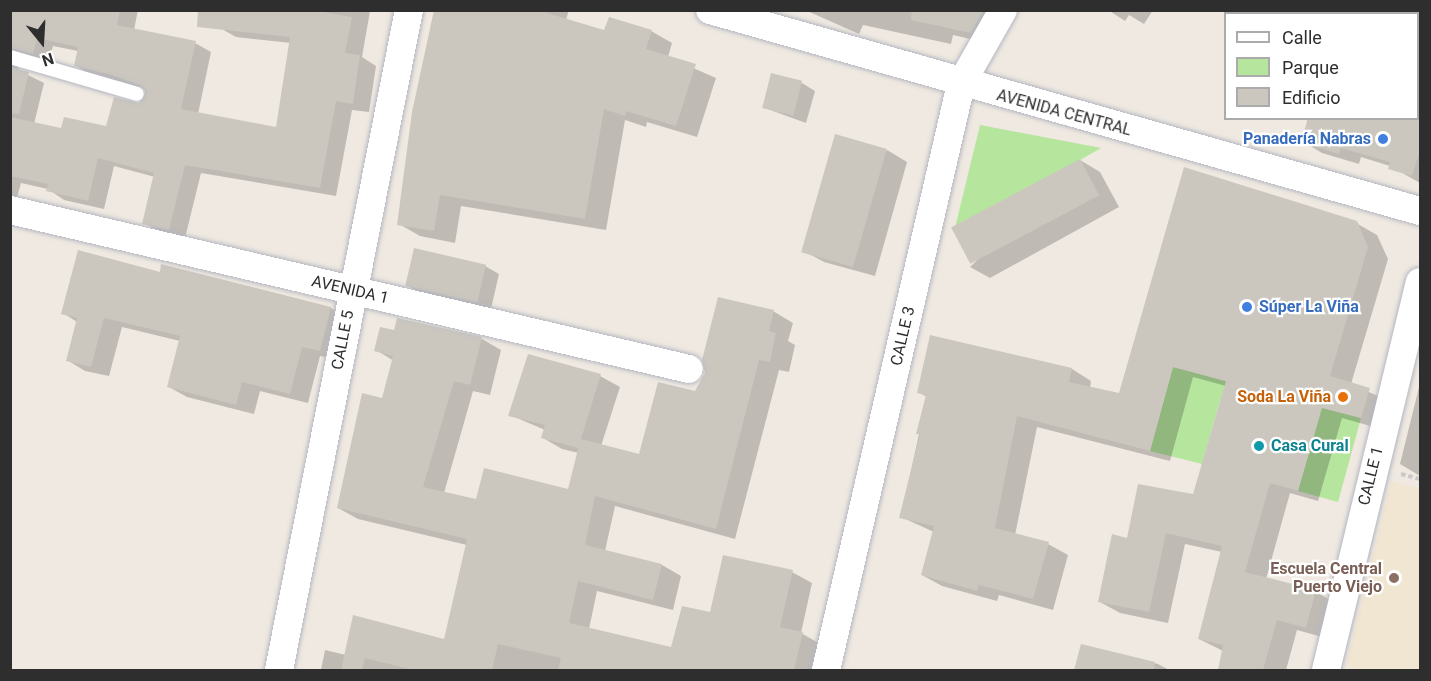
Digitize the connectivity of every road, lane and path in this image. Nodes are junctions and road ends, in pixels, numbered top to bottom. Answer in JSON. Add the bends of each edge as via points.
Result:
{"nodes":[{"id":1,"x":409,"y":10,"type":"edge"},
{"id":2,"x":710,"y":10,"type":"edge"},
{"id":3,"x":1003,"y":10,"type":"edge"},
{"id":4,"x":10,"y":57,"type":"edge"},
{"id":5,"x":961,"y":84,"type":"junction"},
{"id":6,"x":138,"y":94,"type":"dead end"},
{"id":7,"x":10,"y":210,"type":"edge"},
{"id":8,"x":1420,"y":211,"type":"edge"},
{"id":9,"x":1420,"y":282,"type":"edge"},
{"id":10,"x":353,"y":291,"type":"junction"},
{"id":11,"x":689,"y":369,"type":"dead end"},
{"id":12,"x":279,"y":670,"type":"edge"},
{"id":13,"x":826,"y":670,"type":"edge"},
{"id":14,"x":1326,"y":670,"type":"edge"}],
"edges":[{"from":1,"to":10,"type":"street","name":"CALLE 5"},
{"from":2,"to":5,"type":"street","name":"AVENIDA CENTRAL"},
{"from":3,"to":5,"type":"street","name":"CALLE 3"},
{"from":4,"to":6,"type":"lane"},
{"from":5,"to":8,"type":"street","name":"AVENIDA CENTRAL"},
{"from":5,"to":13,"type":"street","name":"CALLE 3"},
{"from":7,"to":10,"type":"street","name":"AVENIDA 1"},
{"from":9,"to":14,"type":"street","name":"CALLE 1"},
{"from":10,"to":11,"type":"street","name":"AVENIDA 1"},
{"from":10,"to":12,"type":"street","name":"CALLE 5"}]}
